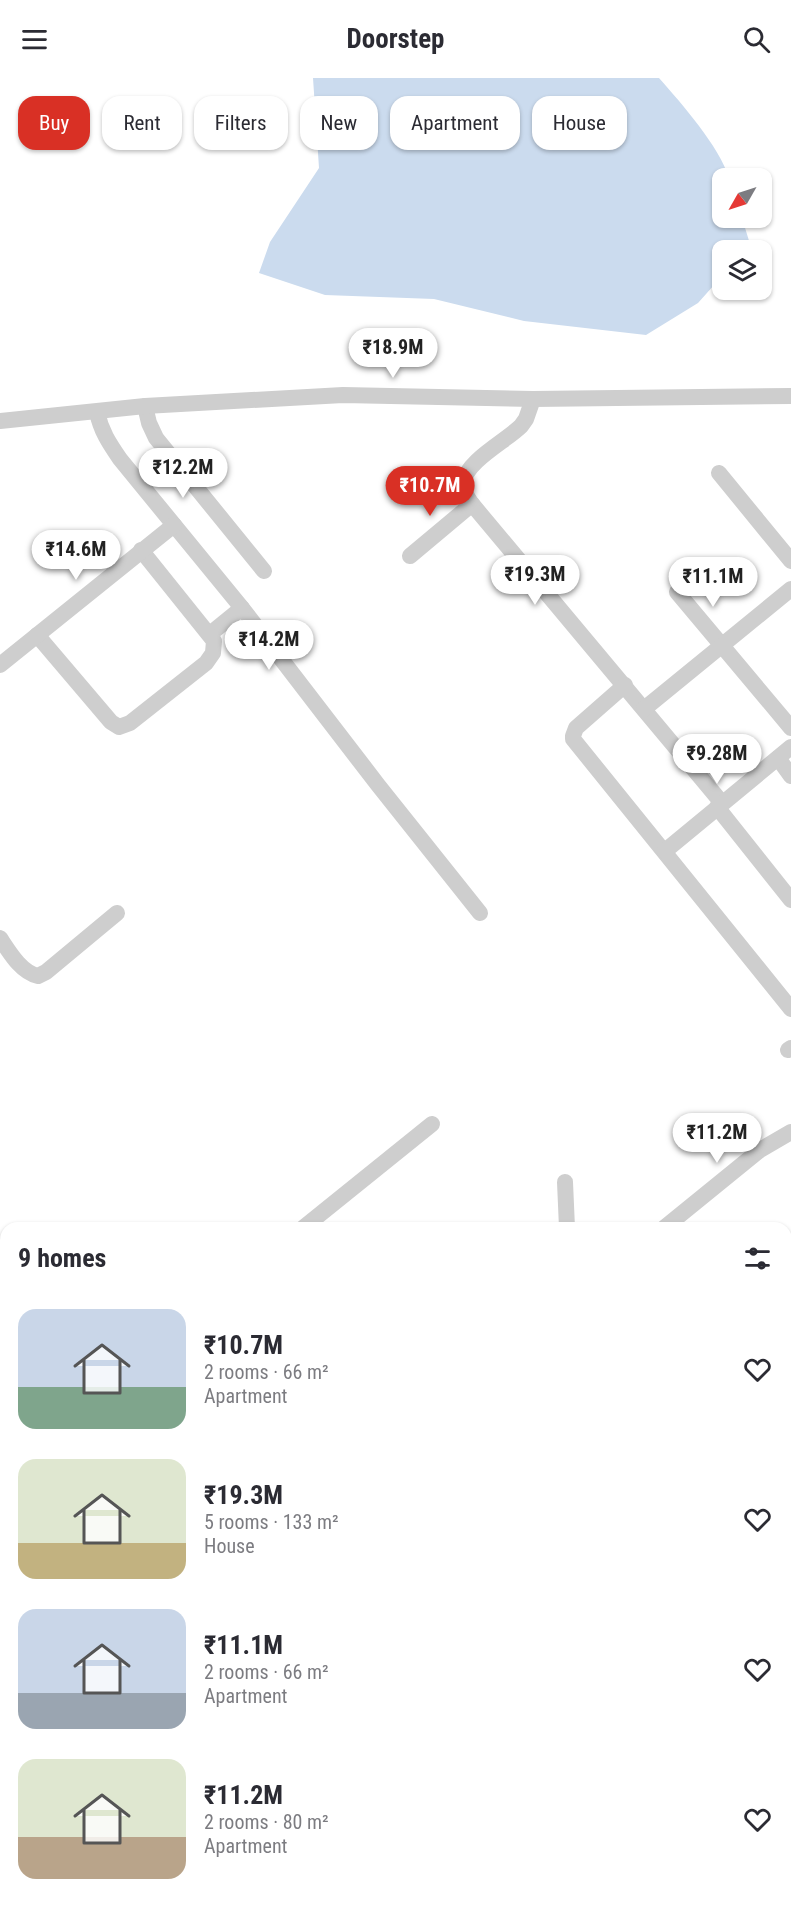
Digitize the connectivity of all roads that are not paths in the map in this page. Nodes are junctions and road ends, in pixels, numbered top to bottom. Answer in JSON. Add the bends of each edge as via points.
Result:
{"nodes":[{"id":1,"x":791,"y":396,"type":"edge"},
{"id":2,"x":533,"y":399,"type":"junction"},
{"id":3,"x":145,"y":406,"type":"junction"},
{"id":4,"x":97,"y":412,"type":"junction"},
{"id":5,"x":0,"y":421,"type":"edge"},
{"id":6,"x":719,"y":473,"type":"dead end"},
{"id":7,"x":472,"y":504,"type":"junction"},
{"id":8,"x":174,"y":525,"type":"junction"},
{"id":9,"x":141,"y":550,"type":"junction"},
{"id":10,"x":410,"y":556,"type":"dead end"},
{"id":11,"x":791,"y":561,"type":"edge"},
{"id":12,"x":264,"y":571,"type":"dead end"},
{"id":13,"x":791,"y":590,"type":"edge"},
{"id":14,"x":677,"y":592,"type":"dead end"},
{"id":15,"x":242,"y":608,"type":"junction"},
{"id":16,"x":37,"y":634,"type":"junction"},
{"id":17,"x":210,"y":634,"type":"junction"},
{"id":18,"x":722,"y":645,"type":"junction"},
{"id":19,"x":0,"y":665,"type":"edge"},
{"id":20,"x":625,"y":685,"type":"junction"},
{"id":21,"x":644,"y":709,"type":"junction"},
{"id":22,"x":791,"y":728,"type":"edge"},
{"id":23,"x":784,"y":753,"type":"edge"},
{"id":24,"x":791,"y":776,"type":"edge"},
{"id":25,"x":720,"y":805,"type":"junction"},
{"id":26,"x":665,"y":850,"type":"junction"},
{"id":27,"x":791,"y":900,"type":"edge"},
{"id":28,"x":117,"y":913,"type":"dead end"},
{"id":29,"x":480,"y":913,"type":"dead end"},
{"id":30,"x":0,"y":938,"type":"edge"},
{"id":31,"x":791,"y":1009,"type":"edge"},
{"id":32,"x":432,"y":1124,"type":"dead end"},
{"id":33,"x":791,"y":1132,"type":"edge"},
{"id":34,"x":565,"y":1182,"type":"dead end"},
{"id":35,"x":310,"y":1222,"type":"edge"},
{"id":36,"x":567,"y":1222,"type":"edge"},
{"id":37,"x":679,"y":1222,"type":"edge"}],
"edges":[{"from":1,"to":2,"type":"street"},
{"from":2,"to":3,"type":"street","via":[[343,395]]},
{"from":2,"to":7,"type":"street","via":[[521,426],[465,476],[463,490]]},
{"from":3,"to":4,"type":"street"},
{"from":3,"to":12,"type":"street","via":[[152,431]]},
{"from":4,"to":5,"type":"street"},
{"from":4,"to":8,"type":"street","via":[[111,447]]},
{"from":6,"to":11,"type":"street"},
{"from":7,"to":10,"type":"street"},
{"from":7,"to":20,"type":"street"},
{"from":8,"to":9,"type":"street"},
{"from":8,"to":15,"type":"street"},
{"from":9,"to":16,"type":"street"},
{"from":9,"to":17,"type":"street"},
{"from":13,"to":18,"type":"street"},
{"from":14,"to":18,"type":"street"},
{"from":15,"to":17,"type":"street"},
{"from":15,"to":29,"type":"street"},
{"from":16,"to":17,"type":"street","via":[[119,727],[130,723],[206,663],[214,647]]},
{"from":16,"to":19,"type":"street"},
{"from":18,"to":21,"type":"street"},
{"from":18,"to":22,"type":"street"},
{"from":20,"to":21,"type":"street"},
{"from":20,"to":26,"type":"street","via":[[576,728],[573,736]]},
{"from":21,"to":25,"type":"street"},
{"from":23,"to":24,"type":"street"},
{"from":23,"to":25,"type":"street"},
{"from":25,"to":26,"type":"street"},
{"from":25,"to":27,"type":"street"},
{"from":26,"to":31,"type":"street"},
{"from":28,"to":30,"type":"street","via":[[38,976],[19,964]]},
{"from":32,"to":35,"type":"street"},
{"from":33,"to":37,"type":"street","via":[[760,1150]]},
{"from":34,"to":36,"type":"street"}]}
